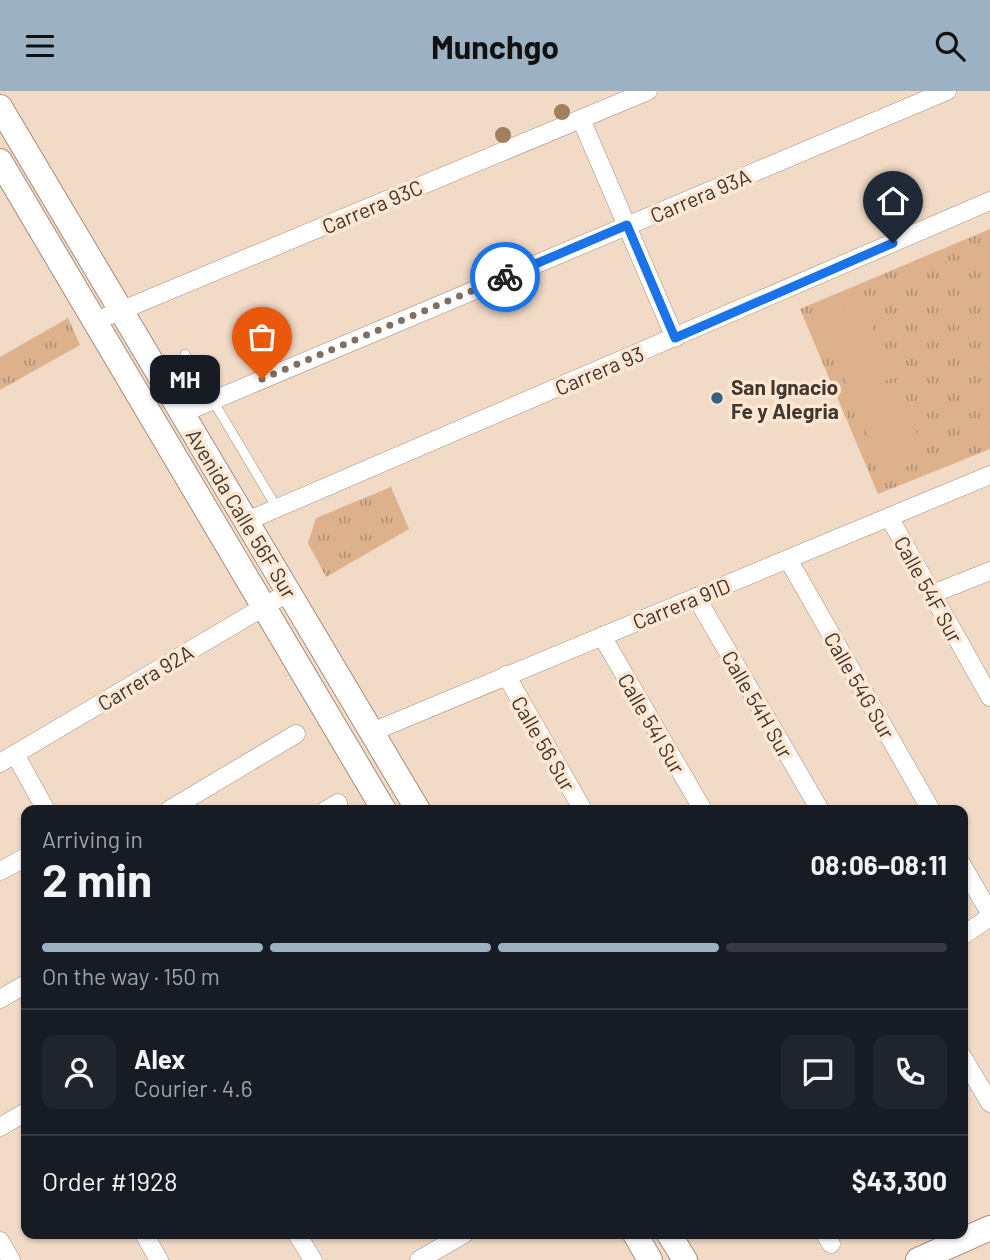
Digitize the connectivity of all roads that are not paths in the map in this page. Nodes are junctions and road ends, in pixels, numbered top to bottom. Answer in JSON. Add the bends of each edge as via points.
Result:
{"nodes":[{"id":1,"x":648,"y":91,"type":"edge"},
{"id":2,"x":947,"y":91,"type":"edge"},
{"id":3,"x":0,"y":107,"type":"edge"},
{"id":4,"x":581,"y":119,"type":"junction"},
{"id":5,"x":0,"y":161,"type":"edge"},
{"id":6,"x":990,"y":201,"type":"edge"},
{"id":7,"x":627,"y":225,"type":"junction"},
{"id":8,"x":122,"y":310,"type":"junction"},
{"id":9,"x":96,"y":321,"type":"junction"},
{"id":10,"x":675,"y":338,"type":"junction"},
{"id":11,"x":185,"y":353,"type":"dead end"},
{"id":12,"x":213,"y":400,"type":"junction"},
{"id":13,"x":183,"y":413,"type":"junction"},
{"id":14,"x":990,"y":475,"type":"edge"},
{"id":15,"x":277,"y":508,"type":"junction"},
{"id":16,"x":889,"y":517,"type":"junction"},
{"id":17,"x":247,"y":520,"type":"junction"},
{"id":18,"x":788,"y":559,"type":"junction"},
{"id":19,"x":990,"y":571,"type":"edge"},
{"id":20,"x":289,"y":592,"type":"junction"},
{"id":21,"x":932,"y":594,"type":"junction"},
{"id":22,"x":696,"y":597,"type":"junction"},
{"id":23,"x":264,"y":607,"type":"junction"},
{"id":24,"x":602,"y":636,"type":"junction"},
{"id":25,"x":984,"y":674,"type":"edge"},
{"id":26,"x":506,"y":675,"type":"junction"},
{"id":27,"x":990,"y":697,"type":"edge"},
{"id":28,"x":372,"y":731,"type":"junction"},
{"id":29,"x":296,"y":734,"type":"dead end"},
{"id":30,"x":8,"y":758,"type":"edge"},
{"id":31,"x":42,"y":805,"type":"edge"},
{"id":32,"x":185,"y":805,"type":"edge"},
{"id":33,"x":381,"y":805,"type":"edge"},
{"id":34,"x":415,"y":805,"type":"edge"},
{"id":35,"x":580,"y":805,"type":"edge"},
{"id":36,"x":699,"y":805,"type":"edge"},
{"id":37,"x":817,"y":805,"type":"edge"},
{"id":38,"x":928,"y":805,"type":"edge"},
{"id":39,"x":21,"y":860,"type":"edge"},
{"id":40,"x":0,"y":871,"type":"edge"},
{"id":41,"x":968,"y":876,"type":"edge"},
{"id":42,"x":990,"y":915,"type":"edge"},
{"id":43,"x":968,"y":932,"type":"edge"},
{"id":44,"x":21,"y":987,"type":"edge"},
{"id":45,"x":0,"y":999,"type":"edge"},
{"id":46,"x":968,"y":1066,"type":"edge"},
{"id":47,"x":990,"y":1103,"type":"edge"},
{"id":48,"x":21,"y":1115,"type":"edge"},
{"id":49,"x":0,"y":1127,"type":"edge"},
{"id":50,"x":990,"y":1228,"type":"edge"},
{"id":51,"x":968,"y":1238,"type":"edge"},
{"id":52,"x":147,"y":1239,"type":"edge"},
{"id":53,"x":301,"y":1239,"type":"edge"},
{"id":54,"x":444,"y":1239,"type":"edge"},
{"id":55,"x":638,"y":1239,"type":"edge"},
{"id":56,"x":672,"y":1239,"type":"edge"},
{"id":57,"x":965,"y":1239,"type":"edge"},
{"id":58,"x":0,"y":1241,"type":"edge"},
{"id":59,"x":11,"y":1260,"type":"edge"},
{"id":60,"x":159,"y":1260,"type":"edge"},
{"id":61,"x":313,"y":1260,"type":"edge"},
{"id":62,"x":419,"y":1260,"type":"edge"},
{"id":63,"x":650,"y":1260,"type":"edge"},
{"id":64,"x":685,"y":1260,"type":"edge"},
{"id":65,"x":918,"y":1260,"type":"edge"}],
"edges":[{"from":1,"to":4,"type":"street","name":"Carrera 93C"},
{"from":2,"to":7,"type":"street","name":"Carrera 93A"},
{"from":3,"to":8,"type":"street","name":"Avenida Calle 56F Sur"},
{"from":4,"to":7,"type":"street"},
{"from":4,"to":8,"type":"street","name":"Carrera 93C"},
{"from":5,"to":9,"type":"street","name":"Avenida Calle 56F Sur"},
{"from":6,"to":10,"type":"street","name":"Carrera 93"},
{"from":7,"to":10,"type":"street"},
{"from":7,"to":12,"type":"street","name":"Carrera 93A"},
{"from":8,"to":9,"type":"street","name":"Carrera 93C"},
{"from":8,"to":13,"type":"street","name":"Avenida Calle 56F Sur"},
{"from":9,"to":23,"type":"street","name":"Avenida Calle 56F Sur"},
{"from":10,"to":15,"type":"street","name":"Carrera 93"},
{"from":11,"to":12,"type":"lane"},
{"from":12,"to":13,"type":"street","name":"Carrera 93A"},
{"from":12,"to":15,"type":"lane"},
{"from":13,"to":17,"type":"street","name":"Avenida Calle 56F Sur"},
{"from":14,"to":16,"type":"street","name":"Carrera 91D"},
{"from":15,"to":17,"type":"street","name":"Carrera 93"},
{"from":16,"to":18,"type":"street","name":"Carrera 91D"},
{"from":16,"to":21,"type":"street","name":"Calle 54F Sur"},
{"from":17,"to":20,"type":"street","name":"Avenida Calle 56F Sur"},
{"from":18,"to":22,"type":"street","name":"Carrera 91D"},
{"from":18,"to":38,"type":"street","name":"Calle 54G Sur"},
{"from":19,"to":21,"type":"street"},
{"from":20,"to":23,"type":"street","name":"Carrera 92A"},
{"from":20,"to":28,"type":"street","name":"Avenida Calle 56F Sur"},
{"from":21,"to":25,"type":"street","name":"Calle 54F Sur"},
{"from":22,"to":24,"type":"street","name":"Carrera 91D"},
{"from":22,"to":37,"type":"street","name":"Calle 54H Sur"},
{"from":23,"to":30,"type":"street","name":"Carrera 92A"},
{"from":23,"to":33,"type":"street","name":"Avenida Calle 56F Sur"},
{"from":24,"to":26,"type":"street","name":"Carrera 91D"},
{"from":24,"to":36,"type":"street","name":"Calle 54I Sur"},
{"from":25,"to":27,"type":"street","name":"Calle 54F Sur"},
{"from":26,"to":28,"type":"street","name":"Carrera 91D"},
{"from":26,"to":35,"type":"street","name":"Calle 56 Sur"},
{"from":28,"to":34,"type":"street","name":"Avenida Calle 56F Sur"},
{"from":29,"to":32,"type":"street"},
{"from":30,"to":31,"type":"street"},
{"from":39,"to":40,"type":"street"},
{"from":41,"to":42,"type":"street"},
{"from":42,"to":43,"type":"street"},
{"from":44,"to":45,"type":"street"},
{"from":46,"to":47,"type":"street"},
{"from":48,"to":49,"type":"street"},
{"from":50,"to":51,"type":"street"},
{"from":52,"to":60,"type":"street"},
{"from":53,"to":61,"type":"street"},
{"from":54,"to":62,"type":"street"},
{"from":55,"to":63,"type":"street"},
{"from":56,"to":64,"type":"street"},
{"from":57,"to":65,"type":"street"},
{"from":58,"to":59,"type":"street"}]}
